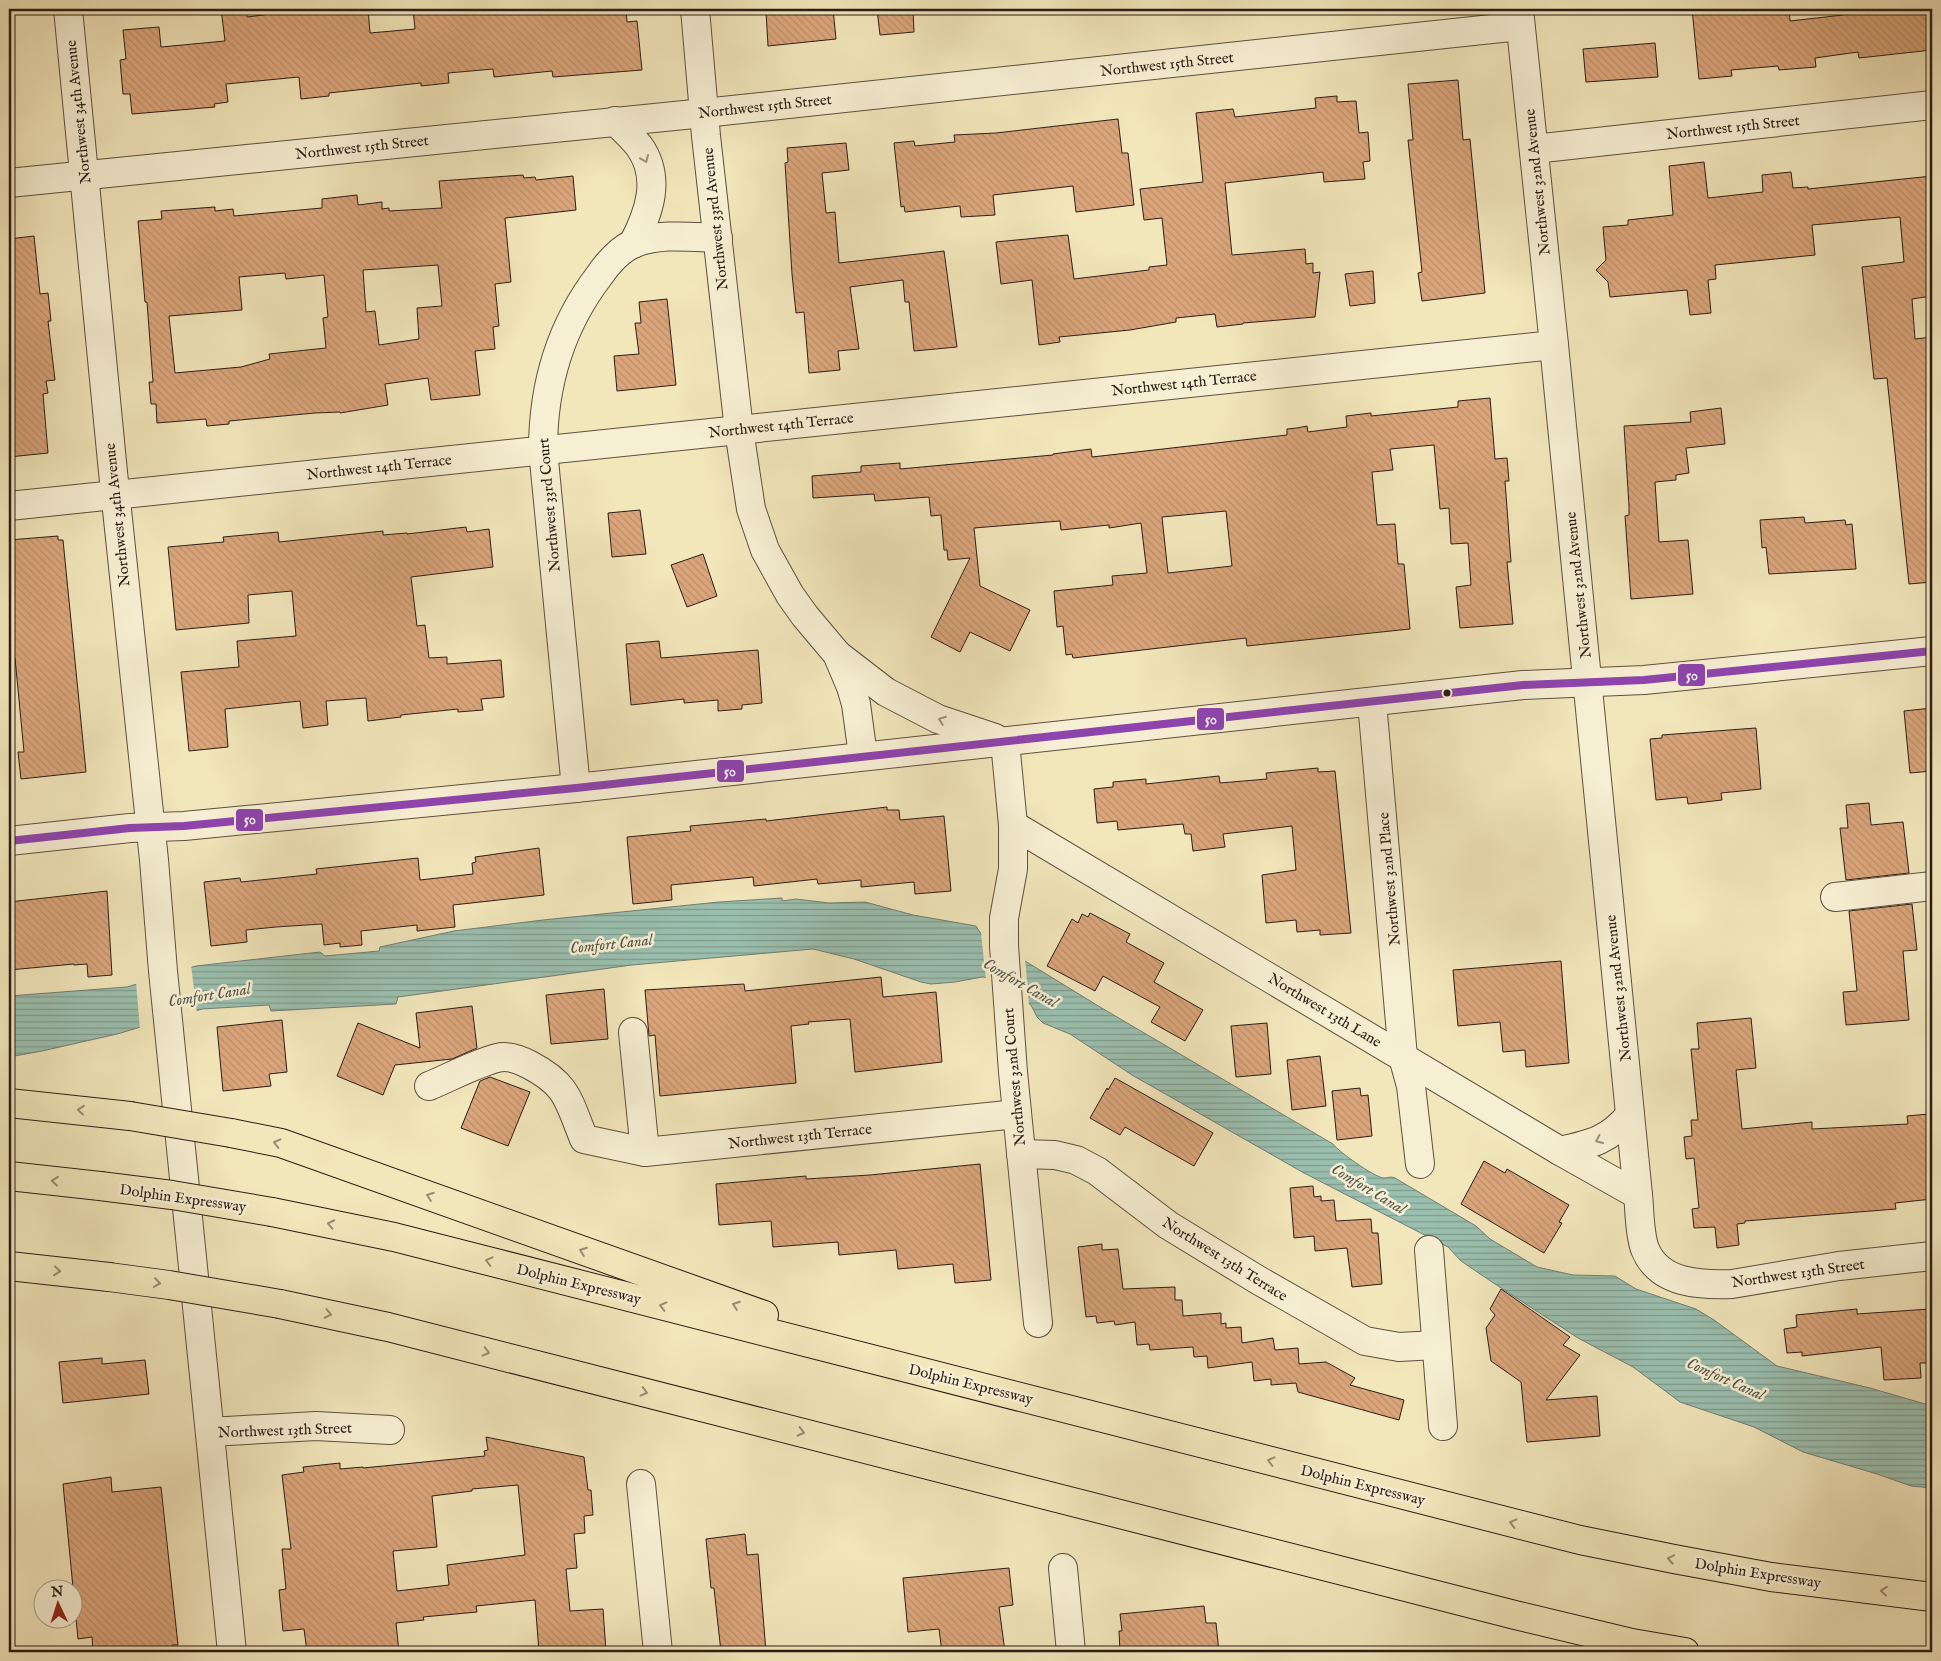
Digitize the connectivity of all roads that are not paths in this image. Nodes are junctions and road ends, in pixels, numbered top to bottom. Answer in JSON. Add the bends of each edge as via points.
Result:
{"nodes":[{"id":1,"x":68,"y":9,"type":"edge"},
{"id":2,"x":695,"y":9,"type":"edge"},
{"id":3,"x":1519,"y":17,"type":"edge"},
{"id":4,"x":1932,"y":105,"type":"edge"},
{"id":5,"x":704,"y":113,"type":"junction"},
{"id":6,"x":615,"y":121,"type":"junction"},
{"id":7,"x":1534,"y":149,"type":"junction"},
{"id":8,"x":84,"y":175,"type":"junction"},
{"id":9,"x":9,"y":183,"type":"edge"},
{"id":10,"x":718,"y":238,"type":"junction"},
{"id":11,"x":632,"y":244,"type":"junction"},
{"id":12,"x":1554,"y":345,"type":"junction"},
{"id":13,"x":739,"y":430,"type":"junction"},
{"id":14,"x":543,"y":450,"type":"junction"},
{"id":15,"x":115,"y":495,"type":"junction"},
{"id":16,"x":9,"y":506,"type":"edge"},
{"id":17,"x":1932,"y":651,"type":"edge"},
{"id":18,"x":837,"y":654,"type":"junction"},
{"id":19,"x":1588,"y":682,"type":"junction"},
{"id":20,"x":1372,"y":702,"type":"junction"},
{"id":21,"x":1005,"y":742,"type":"junction"},
{"id":22,"x":862,"y":756,"type":"junction"},
{"id":23,"x":576,"y":788,"type":"junction"},
{"id":24,"x":1013,"y":825,"type":"junction"},
{"id":25,"x":150,"y":828,"type":"junction"},
{"id":26,"x":9,"y":841,"type":"edge"},
{"id":27,"x":1932,"y":886,"type":"edge"},
{"id":28,"x":1835,"y":897,"type":"dead end"},
{"id":29,"x":633,"y":1032,"type":"dead end"},
{"id":30,"x":1404,"y":1057,"type":"junction"},
{"id":31,"x":430,"y":1086,"type":"dead end"},
{"id":32,"x":9,"y":1103,"type":"edge"},
{"id":33,"x":1017,"y":1114,"type":"junction"},
{"id":34,"x":1630,"y":1114,"type":"junction"},
{"id":35,"x":1560,"y":1151,"type":"junction"},
{"id":36,"x":645,"y":1152,"type":"junction"},
{"id":37,"x":1021,"y":1154,"type":"junction"},
{"id":38,"x":1420,"y":1164,"type":"dead end"},
{"id":39,"x":9,"y":1176,"type":"edge"},
{"id":40,"x":1638,"y":1195,"type":"junction"},
{"id":41,"x":1428,"y":1250,"type":"dead end"},
{"id":42,"x":1932,"y":1256,"type":"edge"},
{"id":43,"x":9,"y":1266,"type":"edge"},
{"id":44,"x":1665,"y":1273,"type":"joint"},
{"id":45,"x":1038,"y":1322,"type":"dead end"},
{"id":46,"x":1436,"y":1346,"type":"junction"},
{"id":47,"x":931,"y":1374,"type":"junction"},
{"id":48,"x":1443,"y":1426,"type":"dead end"},
{"id":49,"x":390,"y":1430,"type":"dead end"},
{"id":50,"x":210,"y":1432,"type":"junction"},
{"id":51,"x":641,"y":1484,"type":"dead end"},
{"id":52,"x":1062,"y":1568,"type":"dead end"},
{"id":53,"x":1932,"y":1596,"type":"edge"},
{"id":54,"x":232,"y":1652,"type":"edge"},
{"id":55,"x":658,"y":1652,"type":"edge"},
{"id":56,"x":1071,"y":1652,"type":"edge"},
{"id":57,"x":1685,"y":1652,"type":"edge"}],
"edges":[{"from":1,"to":8,"type":"street","name":"Northwest 34th Avenue"},
{"from":2,"to":5,"type":"street","name":"Northwest 33rd Avenue"},
{"from":3,"to":5,"type":"street","name":"Northwest 15th Street"},
{"from":3,"to":7,"type":"street","name":"Northwest 32nd Avenue"},
{"from":4,"to":7,"type":"street","name":"Northwest 15th Street"},
{"from":5,"to":6,"type":"street","name":"Northwest 15th Street"},
{"from":5,"to":10,"type":"street","name":"Northwest 33rd Avenue"},
{"from":6,"to":8,"type":"street","name":"Northwest 15th Street"},
{"from":6,"to":11,"type":"street","one_way":true,"via":[[647,159],[652,184],[646,219]]},
{"from":7,"to":12,"type":"street","name":"Northwest 32nd Avenue"},
{"from":8,"to":9,"type":"street","name":"Northwest 15th Street"},
{"from":8,"to":15,"type":"street","name":"Northwest 34th Avenue"},
{"from":10,"to":11,"type":"street","name":"Northwest 33rd Court","via":[[655,237]]},
{"from":10,"to":13,"type":"street","name":"Northwest 33rd Avenue"},
{"from":11,"to":14,"type":"street","name":"Northwest 33rd Court","via":[[606,267],[580,303],[565,332],[550,376]]},
{"from":12,"to":13,"type":"street","name":"Northwest 14th Terrace"},
{"from":12,"to":19,"type":"street","name":"Northwest 32nd Avenue"},
{"from":13,"to":14,"type":"street","name":"Northwest 14th Terrace"},
{"from":13,"to":18,"type":"street","name":"Northwest 33rd Avenue","via":[[751,509],[765,550],[805,616]]},
{"from":14,"to":15,"type":"street","name":"Northwest 14th Terrace"},
{"from":14,"to":23,"type":"street","name":"Northwest 33rd Court"},
{"from":15,"to":16,"type":"street","name":"Northwest 14th Terrace"},
{"from":15,"to":25,"type":"street","name":"Northwest 34th Avenue"},
{"from":17,"to":19,"type":"street","via":[[1644,680]]},
{"from":21,"to":18,"type":"street","one_way":true,"via":[[938,719],[886,692]]},
{"from":18,"to":22,"type":"street","via":[[856,704]]},
{"from":19,"to":20,"type":"street","via":[[1523,685]]},
{"from":19,"to":34,"type":"street","name":"Northwest 32nd Avenue"},
{"from":20,"to":21,"type":"street"},
{"from":20,"to":30,"type":"street","name":"Northwest 32nd Place"},
{"from":21,"to":22,"type":"street"},
{"from":21,"to":24,"type":"street","name":"Northwest 32nd Court"},
{"from":22,"to":23,"type":"street"},
{"from":23,"to":25,"type":"street"},
{"from":24,"to":30,"type":"street","name":"Northwest 13th Lane"},
{"from":24,"to":33,"type":"street","name":"Northwest 32nd Court","via":[[1013,869],[1004,918],[1004,946]]},
{"from":25,"to":26,"type":"street"},
{"from":25,"to":50,"type":"street","name":"Northwest 34th Avenue"},
{"from":27,"to":28,"type":"street"},
{"from":29,"to":36,"type":"street"},
{"from":30,"to":35,"type":"street","name":"Northwest 13th Lane"},
{"from":30,"to":38,"type":"street","via":[[1411,1086]]},
{"from":31,"to":36,"type":"street","name":"Northwest 13th Terrace","via":[[497,1058],[510,1057],[554,1079],[564,1090],[584,1139]]},
{"from":47,"to":32,"type":"highway","one_way":true,"bridge":true,"via":[[281,1143],[130,1116]]},
{"from":33,"to":36,"type":"street","name":"Northwest 13th Terrace"},
{"from":33,"to":37,"type":"street","name":"Northwest 32nd Court"},
{"from":34,"to":35,"type":"street","one_way":true,"via":[[1618,1129],[1607,1136],[1584,1146]]},
{"from":34,"to":40,"type":"street","name":"Northwest 32nd Avenue"},
{"from":35,"to":40,"type":"street","name":"Northwest 13th Lane"},
{"from":37,"to":45,"type":"street","name":"Northwest 32nd Court"},
{"from":37,"to":46,"type":"street","name":"Northwest 13th Terrace","via":[[1056,1155],[1076,1160],[1097,1171],[1168,1225],[1365,1341],[1399,1347]]},
{"from":47,"to":39,"type":"highway","name":"Dolphin Expressway","one_way":true,"bridge":true,"via":[[394,1237],[182,1196]]},
{"from":40,"to":44,"type":"street","name":"Northwest 32nd Avenue","via":[[1645,1249]]},
{"from":41,"to":46,"type":"street"},
{"from":42,"to":44,"type":"street","name":"Northwest 13th Street","via":[[1839,1266],[1732,1284],[1687,1282]]},
{"from":43,"to":57,"type":"highway","one_way":true,"bridge":true,"via":[[170,1285],[388,1327],[1515,1615]]},
{"from":46,"to":48,"type":"street"},
{"from":53,"to":47,"type":"highway","name":"Dolphin Expressway","one_way":true,"via":[[1771,1577],[1580,1540]]},
{"from":49,"to":50,"type":"street","name":"Northwest 13th Street","via":[[316,1426]]},
{"from":50,"to":54,"type":"street","name":"Northwest 34th Avenue"},
{"from":51,"to":55,"type":"street"},
{"from":52,"to":56,"type":"street"}]}
